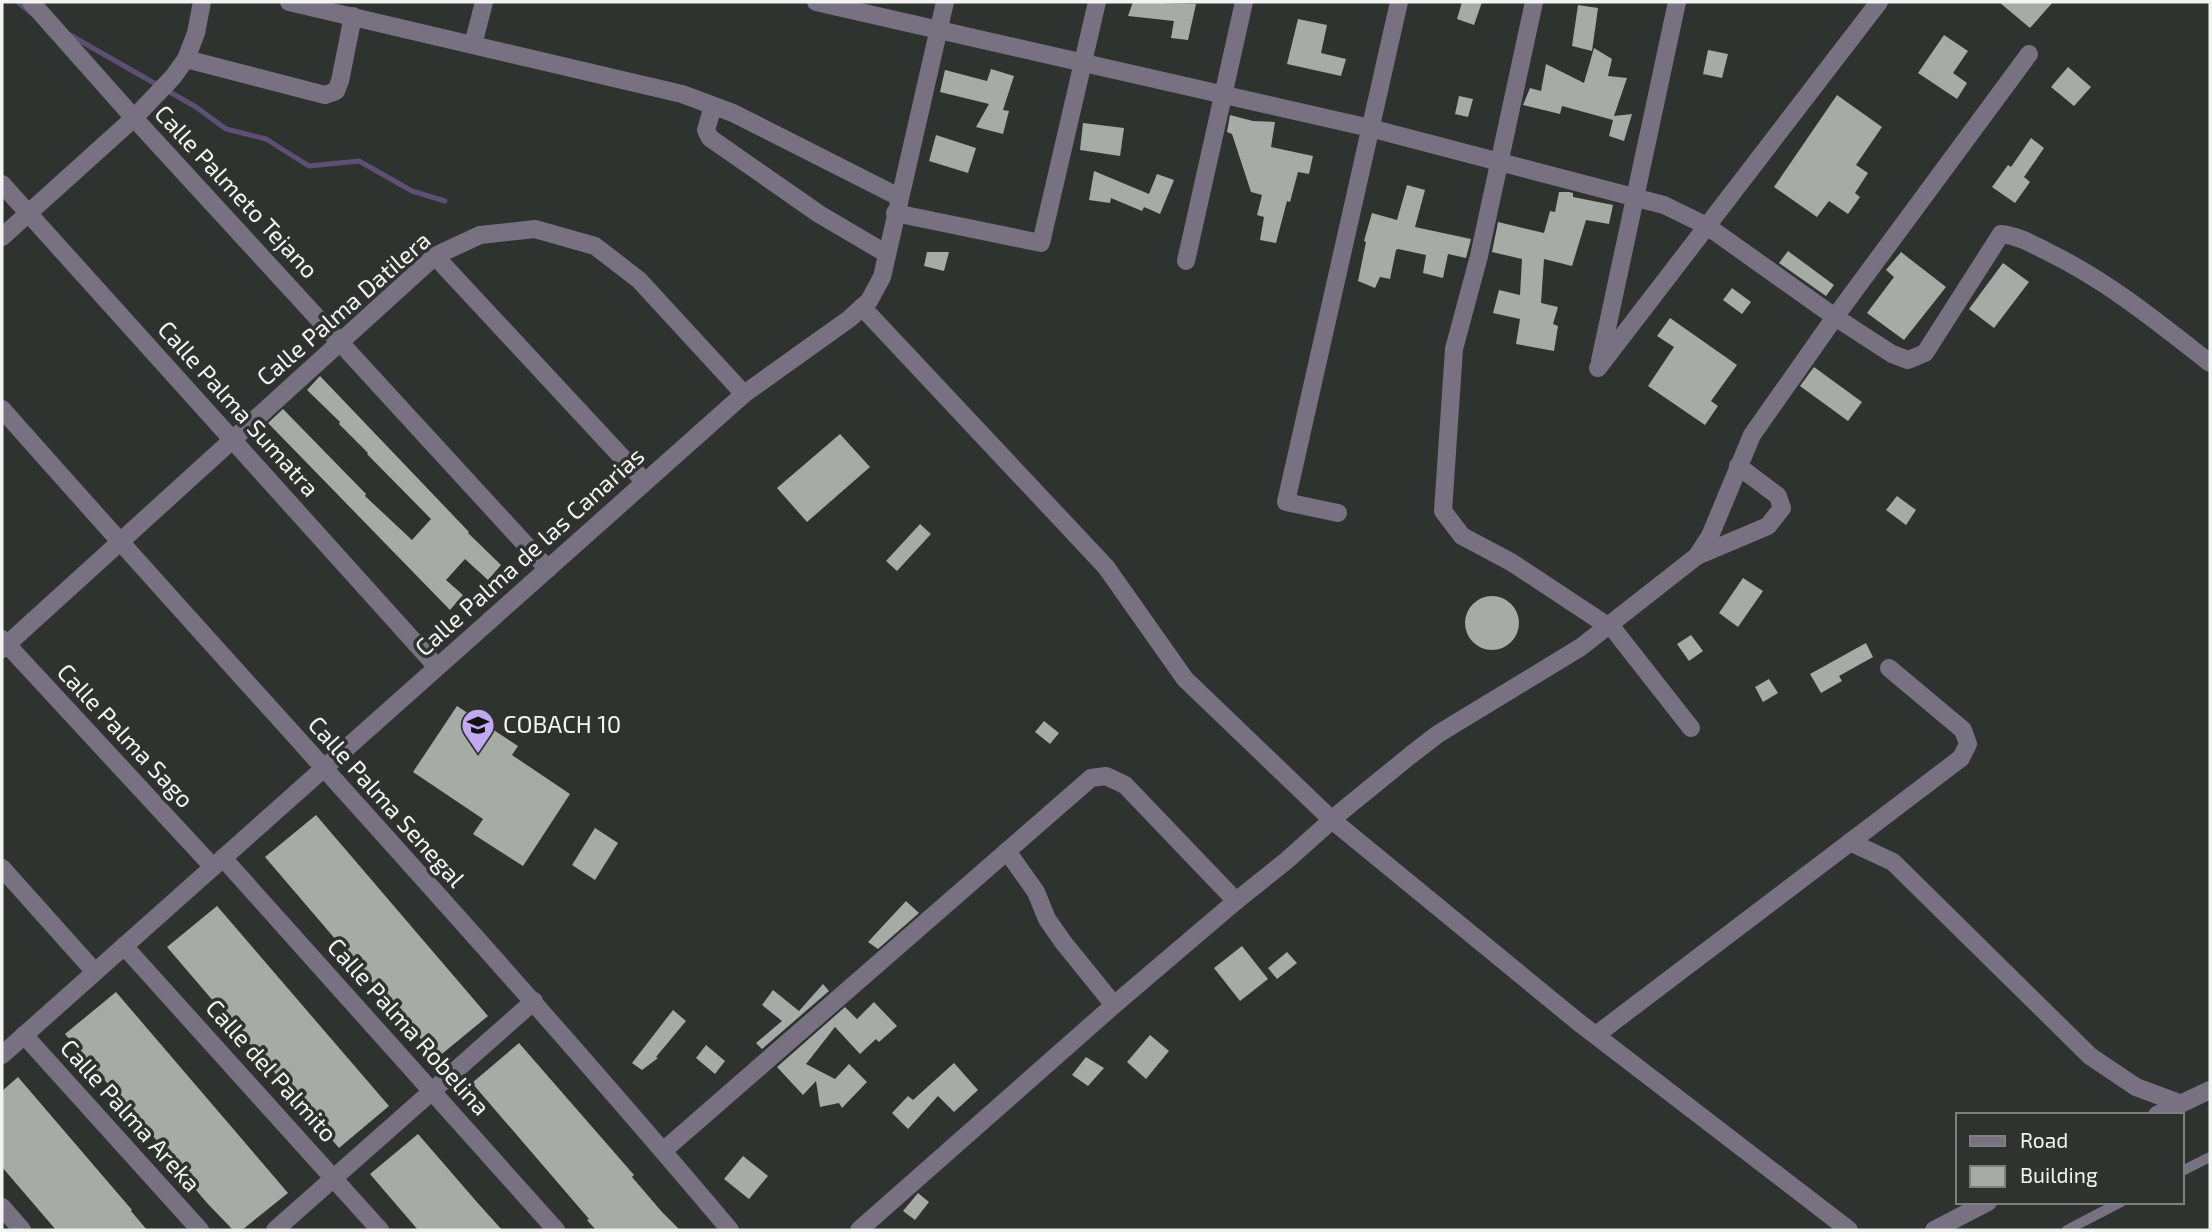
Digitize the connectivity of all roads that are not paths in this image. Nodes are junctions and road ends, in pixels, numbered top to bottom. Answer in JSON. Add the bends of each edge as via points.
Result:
{"nodes":[{"id":1,"x":31,"y":2,"type":"edge"},
{"id":2,"x":202,"y":2,"type":"edge"},
{"id":3,"x":289,"y":2,"type":"edge"},
{"id":4,"x":484,"y":2,"type":"edge"},
{"id":5,"x":816,"y":2,"type":"edge"},
{"id":6,"x":945,"y":2,"type":"edge"},
{"id":7,"x":1097,"y":2,"type":"edge"},
{"id":8,"x":1244,"y":2,"type":"edge"},
{"id":9,"x":1399,"y":2,"type":"edge"},
{"id":10,"x":1534,"y":2,"type":"edge"},
{"id":11,"x":1677,"y":2,"type":"edge"},
{"id":12,"x":1879,"y":2,"type":"edge"},
{"id":13,"x":345,"y":10,"type":"edge"},
{"id":14,"x":939,"y":28,"type":"junction"},
{"id":15,"x":473,"y":45,"type":"junction"},
{"id":16,"x":2029,"y":54,"type":"dead end"},
{"id":17,"x":186,"y":59,"type":"junction"},
{"id":18,"x":1082,"y":64,"type":"junction"},
{"id":19,"x":1223,"y":96,"type":"junction"},
{"id":20,"x":713,"y":106,"type":"junction"},
{"id":21,"x":134,"y":118,"type":"junction"},
{"id":22,"x":1370,"y":128,"type":"junction"},
{"id":23,"x":1500,"y":162,"type":"junction"},
{"id":24,"x":2,"y":184,"type":"edge"},
{"id":25,"x":1635,"y":196,"type":"junction"},
{"id":26,"x":897,"y":205,"type":"junction"},
{"id":27,"x":28,"y":213,"type":"junction"},
{"id":28,"x":1707,"y":226,"type":"junction"},
{"id":29,"x":2,"y":237,"type":"edge"},
{"id":30,"x":887,"y":254,"type":"junction"},
{"id":31,"x":435,"y":256,"type":"junction"},
{"id":32,"x":1186,"y":261,"type":"dead end"},
{"id":33,"x":862,"y":307,"type":"junction"},
{"id":34,"x":1835,"y":317,"type":"junction"},
{"id":35,"x":341,"y":343,"type":"junction"},
{"id":36,"x":2210,"y":363,"type":"edge"},
{"id":37,"x":744,"y":394,"type":"junction"},
{"id":38,"x":2,"y":409,"type":"edge"},
{"id":39,"x":232,"y":439,"type":"junction"},
{"id":40,"x":1738,"y":466,"type":"junction"},
{"id":41,"x":645,"y":482,"type":"junction"},
{"id":42,"x":1338,"y":513,"type":"dead end"},
{"id":43,"x":121,"y":543,"type":"junction"},
{"id":44,"x":1697,"y":556,"type":"junction"},
{"id":45,"x":548,"y":569,"type":"junction"},
{"id":46,"x":1608,"y":626,"type":"junction"},
{"id":47,"x":4,"y":644,"type":"edge"},
{"id":48,"x":438,"y":667,"type":"junction"},
{"id":49,"x":1889,"y":668,"type":"dead end"},
{"id":50,"x":1691,"y":728,"type":"dead end"},
{"id":51,"x":323,"y":769,"type":"junction"},
{"id":52,"x":1332,"y":820,"type":"junction"},
{"id":53,"x":1850,"y":842,"type":"junction"},
{"id":54,"x":1007,"y":851,"type":"junction"},
{"id":55,"x":218,"y":862,"type":"junction"},
{"id":56,"x":2,"y":868,"type":"edge"},
{"id":57,"x":1236,"y":901,"type":"junction"},
{"id":58,"x":124,"y":946,"type":"junction"},
{"id":59,"x":95,"y":972,"type":"junction"},
{"id":60,"x":534,"y":1001,"type":"junction"},
{"id":61,"x":1114,"y":1005,"type":"junction"},
{"id":62,"x":24,"y":1035,"type":"junction"},
{"id":63,"x":1596,"y":1035,"type":"junction"},
{"id":64,"x":2,"y":1055,"type":"edge"},
{"id":65,"x":2210,"y":1090,"type":"edge"},
{"id":66,"x":433,"y":1091,"type":"junction"},
{"id":67,"x":2179,"y":1103,"type":"junction"},
{"id":68,"x":2161,"y":1113,"type":"edge"},
{"id":69,"x":663,"y":1151,"type":"junction"},
{"id":70,"x":2210,"y":1157,"type":"edge"},
{"id":71,"x":2184,"y":1170,"type":"edge"},
{"id":72,"x":334,"y":1178,"type":"junction"},
{"id":73,"x":1984,"y":1204,"type":"edge"},
{"id":74,"x":2117,"y":1204,"type":"edge"},
{"id":75,"x":2,"y":1207,"type":"edge"},
{"id":76,"x":22,"y":1230,"type":"edge"},
{"id":77,"x":200,"y":1230,"type":"edge"},
{"id":78,"x":275,"y":1230,"type":"edge"},
{"id":79,"x":380,"y":1230,"type":"edge"},
{"id":80,"x":556,"y":1230,"type":"edge"},
{"id":81,"x":730,"y":1230,"type":"edge"},
{"id":82,"x":859,"y":1230,"type":"edge"},
{"id":83,"x":1849,"y":1230,"type":"edge"},
{"id":84,"x":1934,"y":1230,"type":"edge"},
{"id":85,"x":2067,"y":1230,"type":"edge"}],
"edges":[{"from":1,"to":21,"type":"street","name":"Calle Palmeto Tejano"},
{"from":2,"to":17,"type":"street"},
{"from":3,"to":13,"type":"street"},
{"from":4,"to":15,"type":"street"},
{"from":5,"to":14,"type":"street"},
{"from":6,"to":14,"type":"street","name":"Calle Palma de las Canarias"},
{"from":7,"to":18,"type":"street"},
{"from":8,"to":19,"type":"street"},
{"from":9,"to":22,"type":"street"},
{"from":10,"to":23,"type":"street"},
{"from":11,"to":25,"type":"street"},
{"from":12,"to":28,"type":"street"},
{"from":13,"to":15,"type":"street"},
{"from":13,"to":17,"type":"street","via":[[340,81],[336,91],[325,95]]},
{"from":14,"to":18,"type":"street"},
{"from":14,"to":26,"type":"street","name":"Calle Palma de las Canarias"},
{"from":15,"to":20,"type":"street","via":[[682,94]]},
{"from":16,"to":34,"type":"street"},
{"from":17,"to":21,"type":"street"},
{"from":18,"to":19,"type":"street"},
{"from":18,"to":26,"type":"street","via":[[1041,243]]},
{"from":19,"to":22,"type":"street"},
{"from":19,"to":32,"type":"street"},
{"from":20,"to":26,"type":"street"},
{"from":20,"to":30,"type":"street","via":[[706,130],[710,138],[819,214]]},
{"from":21,"to":27,"type":"street"},
{"from":21,"to":35,"type":"street","name":"Calle Palmeto Tejano"},
{"from":22,"to":23,"type":"street"},
{"from":22,"to":42,"type":"street","via":[[1286,502]]},
{"from":23,"to":25,"type":"street"},
{"from":23,"to":46,"type":"street","via":[[1454,349],[1443,511],[1461,536],[1511,562]]},
{"from":24,"to":27,"type":"street","name":"Calle Palma Sumatra"},
{"from":25,"to":28,"type":"street"},
{"from":25,"to":28,"type":"street","via":[[1598,368]]},
{"from":26,"to":30,"type":"street","name":"Calle Palma de las Canarias"},
{"from":27,"to":29,"type":"street"},
{"from":27,"to":39,"type":"street","name":"Calle Palma Sumatra"},
{"from":28,"to":34,"type":"street"},
{"from":30,"to":33,"type":"street","name":"Calle Palma de las Canarias","via":[[882,277]]},
{"from":31,"to":35,"type":"street","name":"Calle Palma Datilera"},
{"from":31,"to":37,"type":"street","name":"Calle Palma Datilera","via":[[480,235],[536,229],[595,246],[639,280]]},
{"from":31,"to":41,"type":"street"},
{"from":33,"to":37,"type":"street","name":"Calle Palma de las Canarias"},
{"from":33,"to":52,"type":"street","via":[[1106,566],[1185,679]]},
{"from":34,"to":36,"type":"street","via":[[1892,354],[1908,360],[1924,353],[2001,233],[2017,236],[2084,270]]},
{"from":34,"to":40,"type":"street","via":[[1759,425]]},
{"from":35,"to":39,"type":"street","name":"Calle Palma Datilera"},
{"from":35,"to":45,"type":"street","name":"Calle Palmeto Tejano"},
{"from":37,"to":41,"type":"street","name":"Calle Palma de las Canarias"},
{"from":38,"to":43,"type":"street","name":"Calle Palma Senegal"},
{"from":39,"to":43,"type":"street","name":"Calle Palma Datilera"},
{"from":39,"to":48,"type":"street","name":"Calle Palma Sumatra"},
{"from":40,"to":44,"type":"street","via":[[1710,536]]},
{"from":40,"to":44,"type":"street","via":[[1778,496],[1782,508],[1768,526]]},
{"from":41,"to":45,"type":"street","name":"Calle Palma de las Canarias"},
{"from":43,"to":47,"type":"street","name":"Calle Palma Datilera"},
{"from":43,"to":51,"type":"street","name":"Calle Palma Senegal"},
{"from":44,"to":46,"type":"street"},
{"from":45,"to":48,"type":"street","name":"Calle Palma de las Canarias"},
{"from":46,"to":50,"type":"street"},
{"from":46,"to":52,"type":"street","via":[[1438,734]]},
{"from":47,"to":55,"type":"street","name":"Calle Palma Sago"},
{"from":48,"to":51,"type":"street","name":"Calle Palma de las Canarias"},
{"from":49,"to":53,"type":"street","via":[[1964,730],[1968,744],[1961,758]]},
{"from":51,"to":55,"type":"street","name":"Calle Palma de las Canarias"},
{"from":51,"to":60,"type":"street","name":"Calle Palma Senegal"},
{"from":52,"to":57,"type":"street"},
{"from":52,"to":63,"type":"street"},
{"from":53,"to":63,"type":"street"},
{"from":53,"to":67,"type":"street","via":[[1894,862],[2090,1056],[2136,1087]]},
{"from":54,"to":57,"type":"street","via":[[1091,778],[1106,776],[1125,785]]},
{"from":54,"to":61,"type":"street","via":[[1036,892],[1047,919]]},
{"from":54,"to":69,"type":"street"},
{"from":55,"to":58,"type":"street","name":"Calle Palma de las Canarias"},
{"from":55,"to":66,"type":"street","name":"Calle Palma Robelina"},
{"from":56,"to":59,"type":"street"},
{"from":57,"to":61,"type":"street"},
{"from":58,"to":59,"type":"street","name":"Calle Palma de las Canarias"},
{"from":58,"to":72,"type":"street","name":"Calle del Palmito"},
{"from":59,"to":62,"type":"street","name":"Calle Palma de las Canarias"},
{"from":60,"to":66,"type":"street"},
{"from":60,"to":69,"type":"street","name":"Calle Palma Senegal"},
{"from":61,"to":82,"type":"street"},
{"from":62,"to":64,"type":"street","name":"Calle Palma de las Canarias"},
{"from":62,"to":77,"type":"street","name":"Calle Palma Areka"},
{"from":63,"to":83,"type":"street"},
{"from":65,"to":67,"type":"street"},
{"from":66,"to":72,"type":"street"},
{"from":66,"to":80,"type":"street","name":"Calle Palma Robelina"},
{"from":67,"to":68,"type":"street"},
{"from":69,"to":81,"type":"street","name":"Calle Palma Senegal"},
{"from":70,"to":71,"type":"lane"},
{"from":72,"to":78,"type":"street"},
{"from":72,"to":79,"type":"street","name":"Calle del Palmito"},
{"from":73,"to":84,"type":"street"},
{"from":74,"to":85,"type":"lane"},
{"from":75,"to":76,"type":"street"}]}
